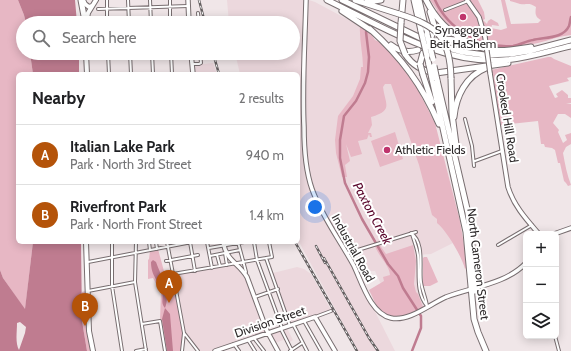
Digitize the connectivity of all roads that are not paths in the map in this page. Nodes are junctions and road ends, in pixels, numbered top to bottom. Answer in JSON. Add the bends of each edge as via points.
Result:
{"nodes":[{"id":1,"x":82,"y":0,"type":"edge"},
{"id":2,"x":96,"y":0,"type":"edge"},
{"id":3,"x":107,"y":0,"type":"edge"},
{"id":4,"x":128,"y":0,"type":"edge"},
{"id":5,"x":150,"y":0,"type":"edge"},
{"id":6,"x":170,"y":0,"type":"edge"},
{"id":7,"x":188,"y":0,"type":"edge"},
{"id":8,"x":306,"y":0,"type":"edge"},
{"id":9,"x":325,"y":0,"type":"edge"},
{"id":10,"x":342,"y":0,"type":"edge"},
{"id":11,"x":381,"y":0,"type":"edge"},
{"id":12,"x":403,"y":0,"type":"edge"},
{"id":13,"x":414,"y":0,"type":"edge"},
{"id":14,"x":419,"y":0,"type":"edge"},
{"id":15,"x":426,"y":0,"type":"edge"},
{"id":16,"x":469,"y":0,"type":"edge"},
{"id":17,"x":357,"y":1,"type":"edge"},
{"id":18,"x":92,"y":6,"type":"junction"},
{"id":19,"x":170,"y":6,"type":"junction"},
{"id":20,"x":189,"y":6,"type":"junction"},
{"id":21,"x":150,"y":7,"type":"junction"},
{"id":22,"x":128,"y":8,"type":"junction"},
{"id":23,"x":98,"y":9,"type":"dead end"},
{"id":24,"x":107,"y":9,"type":"junction"},
{"id":25,"x":445,"y":10,"type":"dead end"},
{"id":26,"x":84,"y":16,"type":"edge"},
{"id":27,"x":87,"y":16,"type":"edge"},
{"id":28,"x":107,"y":16,"type":"edge"},
{"id":29,"x":129,"y":16,"type":"edge"},
{"id":30,"x":151,"y":16,"type":"edge"},
{"id":31,"x":170,"y":16,"type":"edge"},
{"id":32,"x":189,"y":16,"type":"edge"},
{"id":33,"x":370,"y":29,"type":"junction"},
{"id":34,"x":426,"y":34,"type":"junction"},
{"id":35,"x":571,"y":40,"type":"edge"},
{"id":36,"x":560,"y":42,"type":"junction"},
{"id":37,"x":571,"y":46,"type":"edge"},
{"id":38,"x":480,"y":47,"type":"junction"},
{"id":39,"x":559,"y":49,"type":"junction"},
{"id":40,"x":425,"y":54,"type":"junction"},
{"id":41,"x":86,"y":60,"type":"edge"},
{"id":42,"x":108,"y":60,"type":"edge"},
{"id":43,"x":130,"y":60,"type":"edge"},
{"id":44,"x":152,"y":60,"type":"edge"},
{"id":45,"x":171,"y":60,"type":"edge"},
{"id":46,"x":192,"y":60,"type":"edge"},
{"id":47,"x":200,"y":60,"type":"edge"},
{"id":48,"x":192,"y":64,"type":"junction"},
{"id":49,"x":495,"y":65,"type":"junction"},
{"id":50,"x":87,"y":72,"type":"edge"},
{"id":51,"x":109,"y":72,"type":"edge"},
{"id":52,"x":131,"y":72,"type":"edge"},
{"id":53,"x":153,"y":72,"type":"edge"},
{"id":54,"x":172,"y":72,"type":"edge"},
{"id":55,"x":193,"y":72,"type":"edge"},
{"id":56,"x":435,"y":80,"type":"junction"},
{"id":57,"x":465,"y":119,"type":"dead end"},
{"id":58,"x":439,"y":124,"type":"junction"},
{"id":59,"x":454,"y":134,"type":"junction"},
{"id":60,"x":502,"y":151,"type":"junction"},
{"id":61,"x":449,"y":156,"type":"junction"},
{"id":62,"x":474,"y":161,"type":"junction"},
{"id":63,"x":474,"y":166,"type":"dead end"},
{"id":64,"x":463,"y":190,"type":"junction"},
{"id":65,"x":532,"y":225,"type":"junction"},
{"id":66,"x":571,"y":228,"type":"edge"},
{"id":67,"x":537,"y":231,"type":"edge"},
{"id":68,"x":559,"y":232,"type":"edge"},
{"id":69,"x":412,"y":233,"type":"junction"},
{"id":70,"x":407,"y":234,"type":"junction"},
{"id":71,"x":414,"y":236,"type":"junction"},
{"id":72,"x":86,"y":244,"type":"edge"},
{"id":73,"x":112,"y":244,"type":"edge"},
{"id":74,"x":136,"y":244,"type":"edge"},
{"id":75,"x":149,"y":244,"type":"edge"},
{"id":76,"x":156,"y":244,"type":"edge"},
{"id":77,"x":167,"y":244,"type":"edge"},
{"id":78,"x":182,"y":244,"type":"edge"},
{"id":79,"x":191,"y":244,"type":"edge"},
{"id":80,"x":208,"y":244,"type":"edge"},
{"id":81,"x":223,"y":244,"type":"edge"},
{"id":82,"x":238,"y":244,"type":"edge"},
{"id":83,"x":254,"y":244,"type":"edge"},
{"id":84,"x":269,"y":244,"type":"edge"},
{"id":85,"x":498,"y":245,"type":"dead end"},
{"id":86,"x":168,"y":247,"type":"junction"},
{"id":87,"x":209,"y":248,"type":"junction"},
{"id":88,"x":157,"y":249,"type":"junction"},
{"id":89,"x":150,"y":250,"type":"junction"},
{"id":90,"x":240,"y":250,"type":"junction"},
{"id":91,"x":136,"y":253,"type":"junction"},
{"id":92,"x":225,"y":253,"type":"junction"},
{"id":93,"x":346,"y":253,"type":"junction"},
{"id":94,"x":198,"y":255,"type":"dead end"},
{"id":95,"x":218,"y":255,"type":"junction"},
{"id":96,"x":193,"y":256,"type":"junction"},
{"id":97,"x":210,"y":256,"type":"junction"},
{"id":98,"x":112,"y":257,"type":"junction"},
{"id":99,"x":266,"y":258,"type":"junction"},
{"id":100,"x":258,"y":260,"type":"junction"},
{"id":101,"x":166,"y":261,"type":"dead end"},
{"id":102,"x":170,"y":261,"type":"junction"},
{"id":103,"x":86,"y":262,"type":"junction"},
{"id":104,"x":242,"y":262,"type":"junction"},
{"id":105,"x":234,"y":264,"type":"junction"},
{"id":106,"x":227,"y":265,"type":"junction"},
{"id":107,"x":523,"y":265,"type":"edge"},
{"id":108,"x":220,"y":266,"type":"junction"},
{"id":109,"x":212,"y":268,"type":"junction"},
{"id":110,"x":196,"y":270,"type":"junction"},
{"id":111,"x":173,"y":274,"type":"junction"},
{"id":112,"x":247,"y":278,"type":"junction"},
{"id":113,"x":475,"y":281,"type":"junction"},
{"id":114,"x":135,"y":282,"type":"junction"},
{"id":115,"x":112,"y":286,"type":"junction"},
{"id":116,"x":482,"y":286,"type":"junction"},
{"id":117,"x":473,"y":288,"type":"junction"},
{"id":118,"x":278,"y":289,"type":"junction"},
{"id":119,"x":87,"y":291,"type":"junction"},
{"id":120,"x":269,"y":292,"type":"junction"},
{"id":121,"x":255,"y":298,"type":"junction"},
{"id":122,"x":426,"y":299,"type":"junction"},
{"id":123,"x":437,"y":301,"type":"junction"},
{"id":124,"x":427,"y":306,"type":"junction"},
{"id":125,"x":331,"y":311,"type":"dead end"},
{"id":126,"x":315,"y":317,"type":"junction"},
{"id":127,"x":304,"y":321,"type":"junction"},
{"id":128,"x":142,"y":324,"type":"junction"},
{"id":129,"x":292,"y":325,"type":"junction"},
{"id":130,"x":282,"y":328,"type":"junction"},
{"id":131,"x":184,"y":333,"type":"junction"},
{"id":132,"x":268,"y":333,"type":"junction"},
{"id":133,"x":254,"y":338,"type":"junction"},
{"id":134,"x":556,"y":339,"type":"edge"},
{"id":135,"x":248,"y":340,"type":"junction"},
{"id":136,"x":302,"y":343,"type":"junction"},
{"id":137,"x":234,"y":344,"type":"junction"},
{"id":138,"x":146,"y":350,"type":"edge"},
{"id":139,"x":223,"y":350,"type":"edge"},
{"id":140,"x":93,"y":351,"type":"edge"},
{"id":141,"x":122,"y":351,"type":"edge"},
{"id":142,"x":136,"y":351,"type":"edge"},
{"id":143,"x":165,"y":351,"type":"edge"},
{"id":144,"x":182,"y":351,"type":"edge"},
{"id":145,"x":198,"y":351,"type":"edge"},
{"id":146,"x":215,"y":351,"type":"edge"},
{"id":147,"x":239,"y":351,"type":"edge"},
{"id":148,"x":255,"y":351,"type":"edge"},
{"id":149,"x":264,"y":351,"type":"edge"},
{"id":150,"x":278,"y":351,"type":"edge"},
{"id":151,"x":291,"y":351,"type":"edge"},
{"id":152,"x":307,"y":351,"type":"edge"},
{"id":153,"x":321,"y":351,"type":"edge"},
{"id":154,"x":335,"y":351,"type":"edge"},
{"id":155,"x":487,"y":351,"type":"edge"},
{"id":156,"x":559,"y":351,"type":"edge"}],
"edges":[{"from":1,"to":18,"type":"main road","via":[[89,7]]},
{"from":1,"to":26,"type":"highway"},
{"from":2,"to":18,"type":"main road"},
{"from":3,"to":24,"type":"street"},
{"from":4,"to":22,"type":"street"},
{"from":5,"to":21,"type":"street"},
{"from":6,"to":19,"type":"street"},
{"from":7,"to":20,"type":"street"},
{"from":8,"to":93,"type":"street","name":"Industrial Road","via":[[303,111],[306,166],[319,206]]},
{"from":9,"to":33,"type":"highway"},
{"from":9,"to":39,"type":"highway","via":[[422,46],[456,57],[504,60]]},
{"from":10,"to":36,"type":"highway","via":[[433,44],[463,52],[485,55],[511,54]]},
{"from":11,"to":17,"type":"highway"},
{"from":12,"to":49,"type":"highway","bridge":true,"via":[[400,40],[405,54],[417,67],[434,73],[443,73]]},
{"from":13,"to":34,"type":"highway"},
{"from":14,"to":34,"type":"highway"},
{"from":15,"to":34,"type":"highway","via":[[433,31]]},
{"from":15,"to":38,"type":"highway","via":[[446,28],[461,39]]},
{"from":16,"to":25,"type":"street"},
{"from":16,"to":60,"type":"street","name":"Crooked Hill Road","bridge":true,"via":[[480,20],[485,37]]},
{"from":17,"to":59,"type":"highway","bridge":true,"via":[[425,24],[440,37],[450,56]]},
{"from":18,"to":27,"type":"main road"},
{"from":19,"to":20,"type":"street"},
{"from":19,"to":21,"type":"street"},
{"from":19,"to":31,"type":"street"},
{"from":20,"to":32,"type":"street"},
{"from":21,"to":22,"type":"street"},
{"from":21,"to":30,"type":"street"},
{"from":22,"to":24,"type":"street"},
{"from":22,"to":29,"type":"street"},
{"from":23,"to":24,"type":"street"},
{"from":24,"to":28,"type":"street"},
{"from":33,"to":40,"type":"highway","via":[[398,50]]},
{"from":33,"to":58,"type":"highway","via":[[411,72]]},
{"from":34,"to":40,"type":"highway","bridge":true},
{"from":34,"to":40,"type":"highway","bridge":true},
{"from":35,"to":36,"type":"highway"},
{"from":36,"to":38,"type":"highway","via":[[511,50]]},
{"from":37,"to":39,"type":"highway"},
{"from":38,"to":40,"type":"highway","bridge":true,"via":[[450,39],[430,44]]},
{"from":39,"to":49,"type":"highway"},
{"from":40,"to":56,"type":"highway","bridge":true,"via":[[432,65]]},
{"from":40,"to":58,"type":"highway","bridge":true,"via":[[420,64]]},
{"from":41,"to":50,"type":"main road"},
{"from":42,"to":51,"type":"street"},
{"from":43,"to":52,"type":"street"},
{"from":44,"to":53,"type":"street"},
{"from":45,"to":54,"type":"street"},
{"from":46,"to":48,"type":"street"},
{"from":47,"to":48,"type":"street","via":[[199,64]]},
{"from":48,"to":55,"type":"street"},
{"from":49,"to":59,"type":"highway","via":[[477,73],[463,89],[455,110]]},
{"from":56,"to":61,"type":"highway"},
{"from":56,"to":64,"type":"highway"},
{"from":57,"to":62,"type":"street"},
{"from":58,"to":61,"type":"highway"},
{"from":59,"to":64,"type":"highway"},
{"from":60,"to":62,"type":"street"},
{"from":60,"to":65,"type":"street","name":"Crooked Hill Road","via":[[512,197]]},
{"from":61,"to":117,"type":"highway","name":"North Cameron Street","via":[[466,232]]},
{"from":62,"to":63,"type":"street"},
{"from":64,"to":113,"type":"highway","name":"North Cameron Street","via":[[472,242]]},
{"from":65,"to":67,"type":"street","name":"Crooked Hill Road"},
{"from":65,"to":85,"type":"street"},
{"from":66,"to":68,"type":"street"},
{"from":69,"to":70,"type":"street"},
{"from":69,"to":71,"type":"street"},
{"from":69,"to":71,"type":"street","via":[[416,232]]},
{"from":70,"to":71,"type":"street"},
{"from":70,"to":93,"type":"street"},
{"from":71,"to":122,"type":"street","via":[[420,253],[421,282]]},
{"from":71,"to":124,"type":"street","via":[[418,253],[418,280]]},
{"from":72,"to":103,"type":"main road"},
{"from":73,"to":98,"type":"street"},
{"from":74,"to":91,"type":"street"},
{"from":75,"to":89,"type":"street"},
{"from":76,"to":88,"type":"street"},
{"from":77,"to":86,"type":"street"},
{"from":78,"to":86,"type":"street"},
{"from":79,"to":96,"type":"street"},
{"from":80,"to":87,"type":"street"},
{"from":81,"to":87,"type":"street"},
{"from":81,"to":92,"type":"street"},
{"from":82,"to":90,"type":"street"},
{"from":83,"to":100,"type":"street"},
{"from":84,"to":99,"type":"street","via":[[272,257]]},
{"from":86,"to":88,"type":"street"},
{"from":86,"to":102,"type":"street"},
{"from":87,"to":97,"type":"street"},
{"from":88,"to":89,"type":"street"},
{"from":89,"to":91,"type":"street"},
{"from":90,"to":92,"type":"street"},
{"from":90,"to":104,"type":"street"},
{"from":91,"to":98,"type":"street"},
{"from":91,"to":114,"type":"street"},
{"from":92,"to":95,"type":"street"},
{"from":92,"to":105,"type":"street"},
{"from":92,"to":106,"type":"street"},
{"from":93,"to":124,"type":"street","name":"Industrial Road","via":[[372,303],[388,318],[406,317]]},
{"from":94,"to":96,"type":"street"},
{"from":95,"to":97,"type":"street"},
{"from":95,"to":108,"type":"street"},
{"from":96,"to":102,"type":"street"},
{"from":96,"to":110,"type":"street"},
{"from":97,"to":109,"type":"street"},
{"from":98,"to":103,"type":"street"},
{"from":98,"to":115,"type":"street"},
{"from":99,"to":100,"type":"street"},
{"from":99,"to":118,"type":"street"},
{"from":100,"to":104,"type":"street"},
{"from":100,"to":120,"type":"street"},
{"from":101,"to":102,"type":"street"},
{"from":102,"to":111,"type":"street"},
{"from":103,"to":119,"type":"main road"},
{"from":104,"to":105,"type":"street"},
{"from":104,"to":112,"type":"street"},
{"from":105,"to":106,"type":"street"},
{"from":105,"to":112,"type":"street"},
{"from":106,"to":108,"type":"street"},
{"from":107,"to":116,"type":"street","via":[[510,275]]},
{"from":108,"to":109,"type":"street"},
{"from":109,"to":110,"type":"street"},
{"from":110,"to":111,"type":"street"},
{"from":111,"to":131,"type":"street"},
{"from":112,"to":121,"type":"street"},
{"from":113,"to":116,"type":"highway"},
{"from":113,"to":117,"type":"highway","name":"North Cameron Street"},
{"from":114,"to":115,"type":"street"},
{"from":114,"to":128,"type":"street"},
{"from":115,"to":119,"type":"street"},
{"from":115,"to":141,"type":"street"},
{"from":116,"to":117,"type":"street"},
{"from":117,"to":123,"type":"street"},
{"from":117,"to":155,"type":"highway","name":"North Cameron Street","via":[[474,319]]},
{"from":118,"to":120,"type":"street"},
{"from":118,"to":129,"type":"street"},
{"from":119,"to":140,"type":"main road"},
{"from":120,"to":121,"type":"street"},
{"from":120,"to":130,"type":"street"},
{"from":121,"to":132,"type":"street"},
{"from":122,"to":123,"type":"street","via":[[430,302]]},
{"from":122,"to":124,"type":"street"},
{"from":123,"to":124,"type":"street"},
{"from":125,"to":126,"type":"street","name":"Division Street"},
{"from":126,"to":127,"type":"street","name":"Division Street"},
{"from":126,"to":154,"type":"street"},
{"from":127,"to":129,"type":"street","name":"Division Street"},
{"from":127,"to":153,"type":"street"},
{"from":128,"to":138,"type":"street"},
{"from":128,"to":143,"type":"street","via":[[160,321]]},
{"from":129,"to":130,"type":"street","name":"Division Street"},
{"from":129,"to":136,"type":"street"},
{"from":130,"to":132,"type":"street","name":"Division Street"},
{"from":130,"to":151,"type":"street"},
{"from":131,"to":144,"type":"street"},
{"from":131,"to":145,"type":"street"},
{"from":132,"to":133,"type":"street","name":"Division Street"},
{"from":132,"to":150,"type":"street"},
{"from":133,"to":135,"type":"street","name":"Division Street"},
{"from":133,"to":149,"type":"street"},
{"from":134,"to":156,"type":"street"},
{"from":135,"to":137,"type":"street","name":"Division Street"},
{"from":135,"to":148,"type":"street"},
{"from":136,"to":151,"type":"street"},
{"from":136,"to":152,"type":"street"},
{"from":137,"to":139,"type":"street","name":"Division Street"},
{"from":137,"to":147,"type":"street"},
{"from":138,"to":142,"type":"street"},
{"from":139,"to":146,"type":"street","name":"Division Street"}]}
